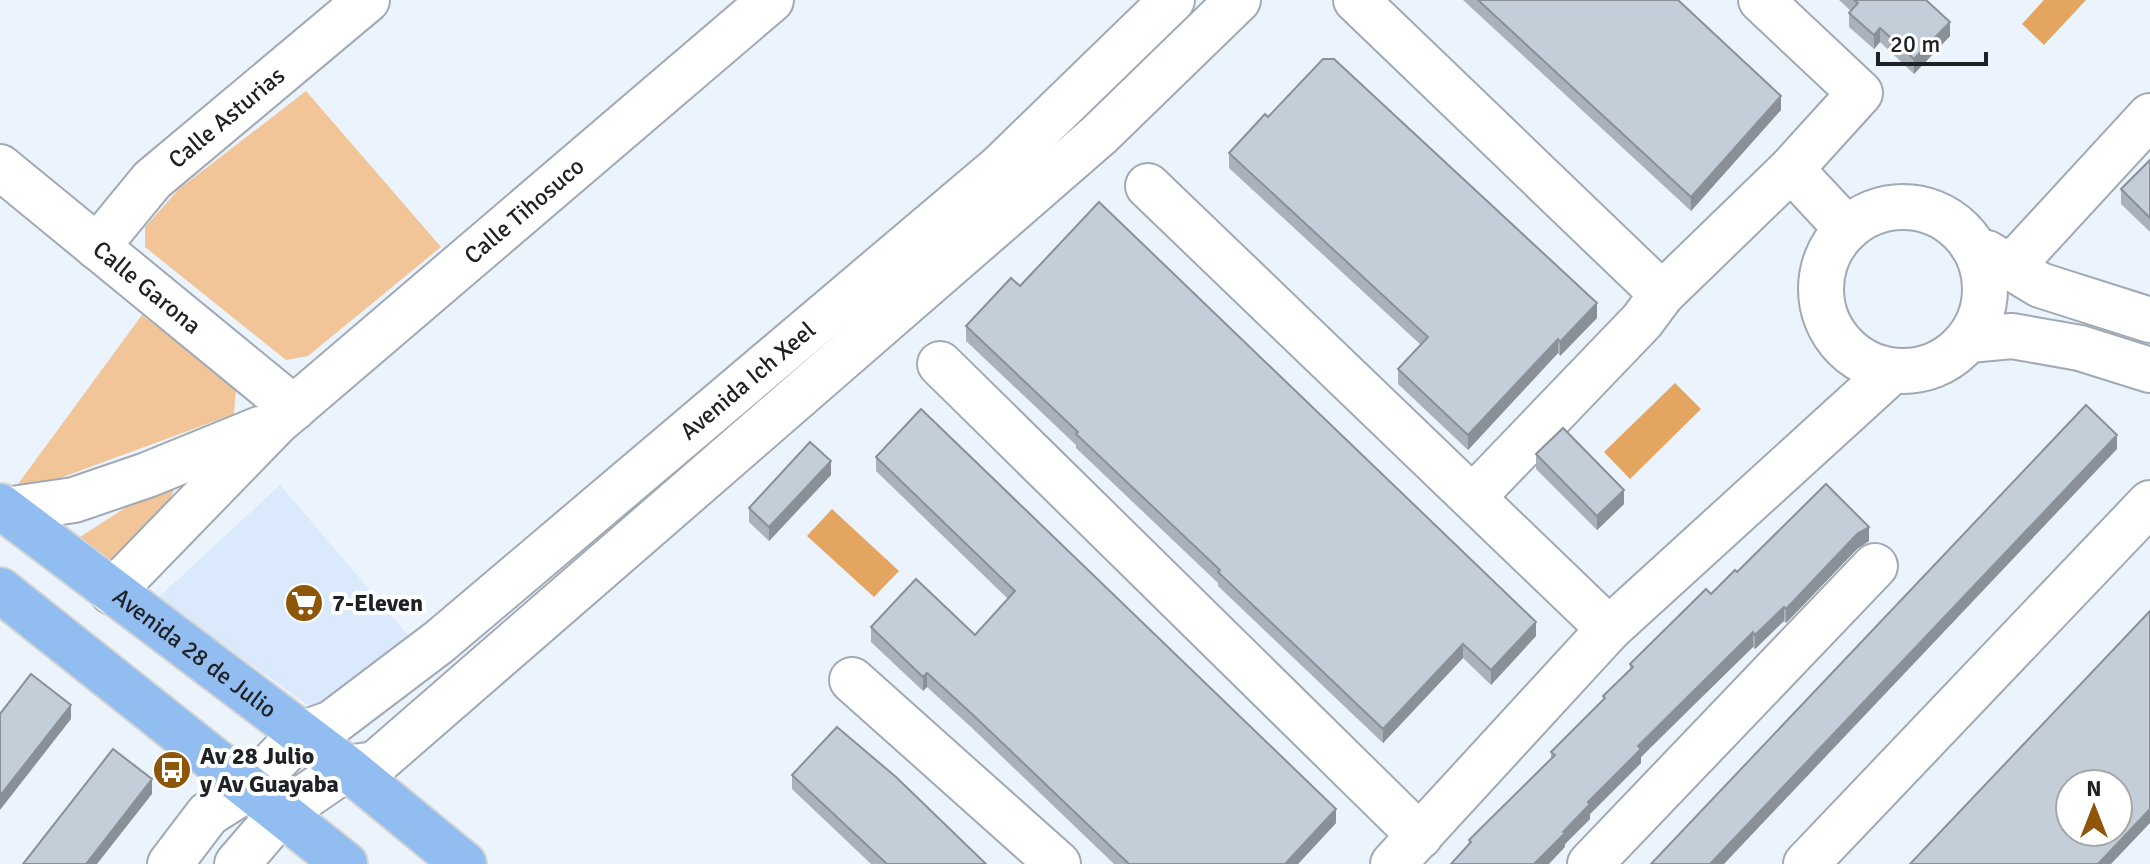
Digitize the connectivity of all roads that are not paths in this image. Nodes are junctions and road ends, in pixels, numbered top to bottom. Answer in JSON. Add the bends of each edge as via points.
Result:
{"nodes":[{"id":1,"x":367,"y":0,"type":"edge"},
{"id":2,"x":771,"y":0,"type":"edge"},
{"id":3,"x":1172,"y":0,"type":"edge"},
{"id":4,"x":1238,"y":0,"type":"edge"},
{"id":5,"x":1356,"y":0,"type":"edge"},
{"id":6,"x":1761,"y":0,"type":"edge"},
{"id":7,"x":2150,"y":116,"type":"edge"},
{"id":8,"x":0,"y":167,"type":"edge"},
{"id":9,"x":1791,"y":169,"type":"junction"},
{"id":10,"x":1148,"y":186,"type":"dead end"},
{"id":11,"x":1847,"y":229,"type":"junction"},
{"id":12,"x":1973,"y":244,"type":"junction"},
{"id":13,"x":97,"y":247,"type":"junction"},
{"id":14,"x":2010,"y":268,"type":"junction"},
{"id":15,"x":1662,"y":294,"type":"junction"},
{"id":16,"x":2150,"y":320,"type":"edge"},
{"id":17,"x":1969,"y":340,"type":"junction"},
{"id":18,"x":940,"y":364,"type":"dead end"},
{"id":19,"x":2150,"y":370,"type":"edge"},
{"id":20,"x":1892,"y":371,"type":"junction"},
{"id":21,"x":286,"y":415,"type":"junction"},
{"id":22,"x":1473,"y":497,"type":"junction"},
{"id":23,"x":2150,"y":503,"type":"edge"},
{"id":24,"x":3,"y":508,"type":"edge"},
{"id":25,"x":1875,"y":566,"type":"dead end"},
{"id":26,"x":112,"y":592,"type":"junction"},
{"id":27,"x":5,"y":605,"type":"edge"},
{"id":28,"x":1609,"y":629,"type":"junction"},
{"id":29,"x":852,"y":680,"type":"dead end"},
{"id":30,"x":301,"y":734,"type":"junction"},
{"id":31,"x":361,"y":766,"type":"junction"},
{"id":32,"x":265,"y":801,"type":"junction"},
{"id":33,"x":1406,"y":850,"type":"edge"},
{"id":34,"x":170,"y":864,"type":"edge"},
{"id":35,"x":237,"y":864,"type":"edge"},
{"id":36,"x":345,"y":864,"type":"edge"},
{"id":37,"x":464,"y":864,"type":"edge"},
{"id":38,"x":1058,"y":864,"type":"edge"},
{"id":39,"x":1590,"y":864,"type":"edge"},
{"id":40,"x":1806,"y":864,"type":"edge"}],
"edges":[{"from":1,"to":13,"type":"street","name":"Calle Asturias","via":[[152,180]]},
{"from":2,"to":21,"type":"street","name":"Calle Tihosuco"},
{"from":3,"to":30,"type":"street","name":"Avenida Ich Xeel","via":[[1000,167],[439,642],[332,723]]},
{"from":4,"to":31,"type":"street","via":[[1099,135]]},
{"from":5,"to":15,"type":"street"},
{"from":6,"to":9,"type":"street","via":[[1860,93]]},
{"from":7,"to":14,"type":"street"},
{"from":8,"to":13,"type":"street","name":"Calle Garona"},
{"from":9,"to":11,"type":"street"},
{"from":9,"to":15,"type":"street"},
{"from":10,"to":22,"type":"street"},
{"from":11,"to":12,"type":"street","via":[[1882,209],[1908,206],[1955,224]]},
{"from":11,"to":20,"type":"street","via":[[1823,264],[1820,293],[1826,321],[1842,345],[1865,363]]},
{"from":12,"to":14,"type":"street"},
{"from":12,"to":17,"type":"street","via":[[1986,292]]},
{"from":13,"to":21,"type":"street","name":"Calle Garona"},
{"from":14,"to":16,"type":"street","via":[[2040,285]]},
{"from":15,"to":22,"type":"street"},
{"from":17,"to":19,"type":"street","via":[[2012,336],[2080,348]]},
{"from":17,"to":20,"type":"street","via":[[1947,359],[1921,370]]},
{"from":18,"to":33,"type":"street"},
{"from":20,"to":28,"type":"street"},
{"from":21,"to":24,"type":"street","name":"Calle Tihosuco","via":[[74,500]]},
{"from":21,"to":26,"type":"street","name":"Calle Tihosuco"},
{"from":22,"to":28,"type":"street"},
{"from":23,"to":40,"type":"street"},
{"from":24,"to":26,"type":"main road","name":"Avenida 28 de Julio"},
{"from":25,"to":39,"type":"street"},
{"from":26,"to":30,"type":"main road","name":"Avenida 28 de Julio"},
{"from":27,"to":32,"type":"main road"},
{"from":28,"to":33,"type":"street"},
{"from":29,"to":38,"type":"street"},
{"from":30,"to":31,"type":"main road","name":"Avenida 28 de Julio"},
{"from":30,"to":32,"type":"street"},
{"from":31,"to":32,"type":"street"},
{"from":31,"to":37,"type":"main road","name":"Avenida 28 de Julio"},
{"from":32,"to":34,"type":"street","via":[[208,814]]},
{"from":32,"to":35,"type":"street"},
{"from":32,"to":36,"type":"main road"}]}
